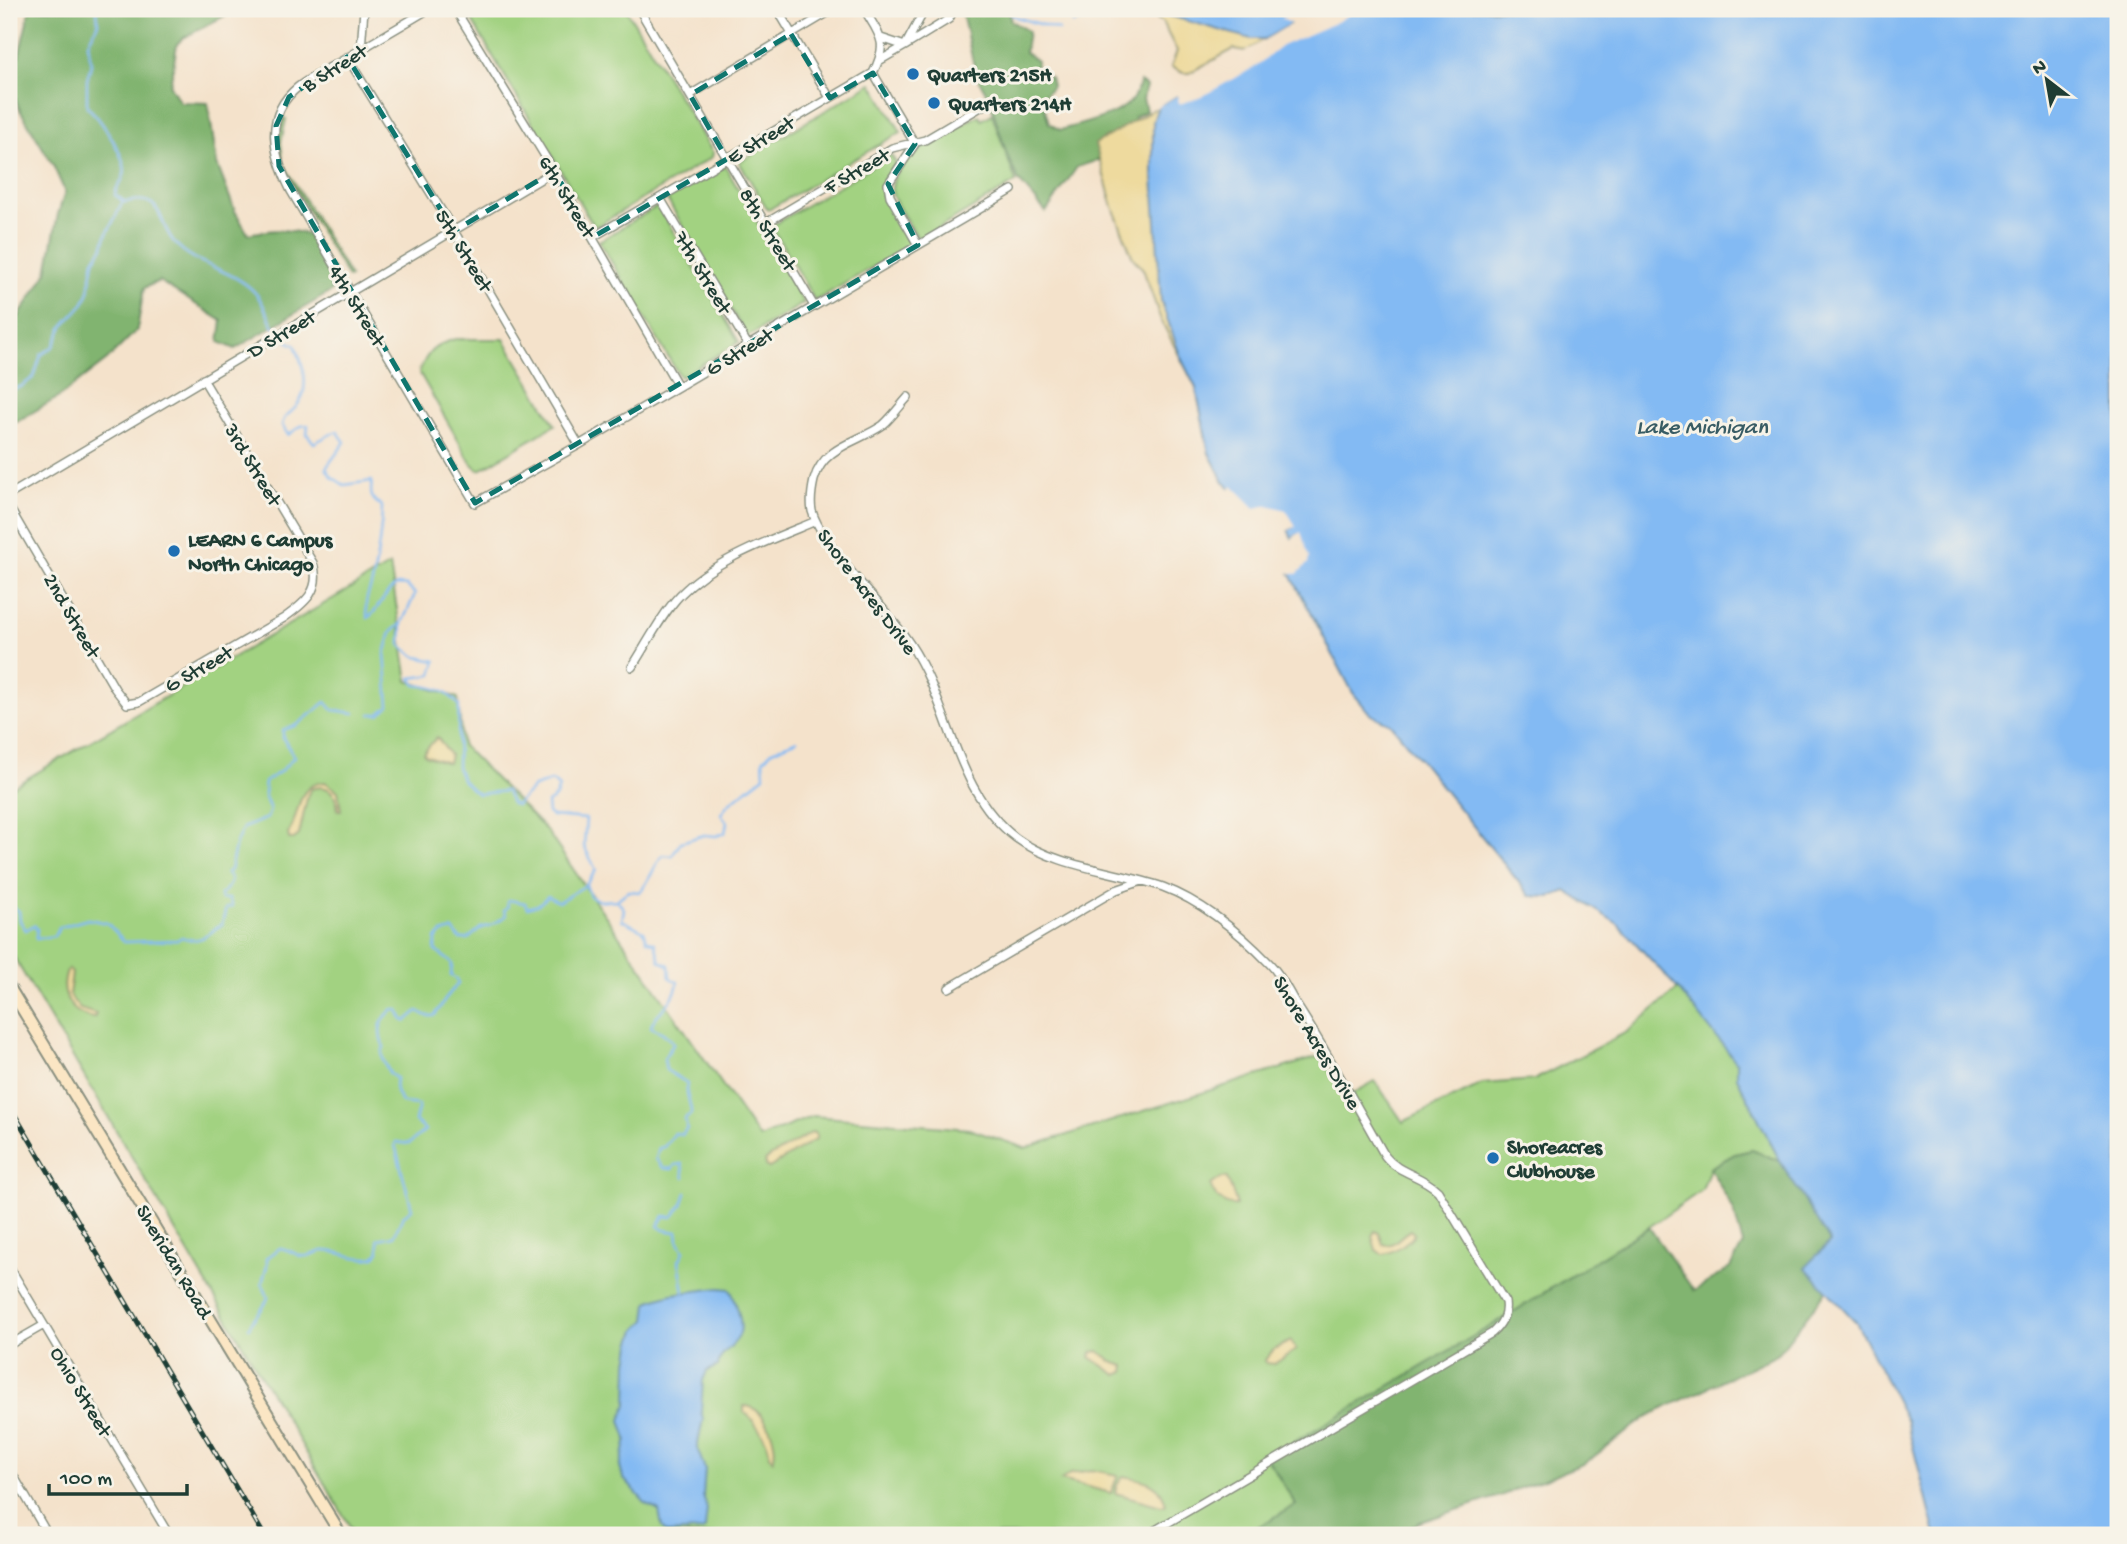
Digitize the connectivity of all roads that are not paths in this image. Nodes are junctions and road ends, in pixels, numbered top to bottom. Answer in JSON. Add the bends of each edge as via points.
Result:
{"nodes":[{"id":1,"x":364,"y":9,"type":"edge"},
{"id":2,"x":429,"y":9,"type":"edge"},
{"id":3,"x":455,"y":9,"type":"edge"},
{"id":4,"x":639,"y":9,"type":"edge"},
{"id":5,"x":777,"y":9,"type":"edge"},
{"id":6,"x":834,"y":9,"type":"edge"},
{"id":7,"x":864,"y":9,"type":"edge"},
{"id":8,"x":925,"y":9,"type":"edge"},
{"id":9,"x":954,"y":9,"type":"edge"},
{"id":10,"x":791,"y":34,"type":"junction"},
{"id":11,"x":881,"y":38,"type":"junction"},
{"id":12,"x":905,"y":46,"type":"junction"},
{"id":13,"x":361,"y":50,"type":"junction"},
{"id":14,"x":347,"y":57,"type":"junction"},
{"id":15,"x":879,"y":61,"type":"junction"},
{"id":16,"x":873,"y":73,"type":"junction"},
{"id":17,"x":690,"y":95,"type":"junction"},
{"id":18,"x":830,"y":98,"type":"junction"},
{"id":19,"x":986,"y":104,"type":"dead end"},
{"id":20,"x":281,"y":110,"type":"joint"},
{"id":21,"x":915,"y":144,"type":"junction"},
{"id":22,"x":727,"y":159,"type":"junction"},
{"id":23,"x":554,"y":171,"type":"junction"},
{"id":24,"x":1012,"y":190,"type":"dead end"},
{"id":25,"x":660,"y":198,"type":"junction"},
{"id":26,"x":766,"y":223,"type":"junction"},
{"id":27,"x":454,"y":231,"type":"junction"},
{"id":28,"x":593,"y":237,"type":"junction"},
{"id":29,"x":918,"y":245,"type":"junction"},
{"id":30,"x":350,"y":292,"type":"junction"},
{"id":31,"x":814,"y":306,"type":"junction"},
{"id":32,"x":748,"y":345,"type":"junction"},
{"id":33,"x":203,"y":379,"type":"junction"},
{"id":34,"x":678,"y":386,"type":"junction"},
{"id":35,"x":908,"y":397,"type":"dead end"},
{"id":36,"x":579,"y":444,"type":"junction"},
{"id":37,"x":469,"y":493,"type":"joint"},
{"id":38,"x":9,"y":495,"type":"edge"},
{"id":39,"x":9,"y":507,"type":"edge"},
{"id":40,"x":816,"y":521,"type":"junction"},
{"id":41,"x":284,"y":618,"type":"joint"},
{"id":42,"x":632,"y":667,"type":"dead end"},
{"id":43,"x":115,"y":689,"type":"joint"},
{"id":44,"x":1142,"y":881,"type":"junction"},
{"id":45,"x":9,"y":987,"type":"edge"},
{"id":46,"x":948,"y":988,"type":"dead end"},
{"id":47,"x":9,"y":1266,"type":"edge"},
{"id":48,"x":44,"y":1325,"type":"junction"},
{"id":49,"x":9,"y":1345,"type":"edge"},
{"id":50,"x":9,"y":1468,"type":"edge"},
{"id":51,"x":48,"y":1535,"type":"edge"},
{"id":52,"x":169,"y":1535,"type":"edge"},
{"id":53,"x":341,"y":1535,"type":"edge"},
{"id":54,"x":1147,"y":1535,"type":"edge"}],
"edges":[{"from":1,"to":13,"type":"street"},
{"from":2,"to":13,"type":"street","name":"B Street"},
{"from":3,"to":23,"type":"street","name":"6th Street"},
{"from":4,"to":17,"type":"street","name":"8th Street"},
{"from":5,"to":10,"type":"street"},
{"from":6,"to":10,"type":"street"},
{"from":7,"to":11,"type":"street"},
{"from":8,"to":12,"type":"street"},
{"from":9,"to":12,"type":"street","via":[[949,19]]},
{"from":10,"to":17,"type":"street"},
{"from":10,"to":18,"type":"street"},
{"from":11,"to":12,"type":"street"},
{"from":11,"to":15,"type":"street"},
{"from":12,"to":15,"type":"street"},
{"from":13,"to":14,"type":"street","name":"B Street"},
{"from":14,"to":20,"type":"street","name":"B Street","via":[[297,88]]},
{"from":14,"to":27,"type":"street","name":"5th Street"},
{"from":15,"to":16,"type":"street"},
{"from":16,"to":18,"type":"street","name":"E Street"},
{"from":16,"to":21,"type":"street"},
{"from":17,"to":22,"type":"street","name":"8th Street"},
{"from":18,"to":22,"type":"street","name":"E Street"},
{"from":19,"to":21,"type":"street","name":"F Street"},
{"from":20,"to":30,"type":"street","name":"4th Street","via":[[274,140],[279,166]]},
{"from":21,"to":26,"type":"street","name":"F Street","via":[[892,148]]},
{"from":21,"to":29,"type":"street","via":[[888,184],[890,196]]},
{"from":22,"to":25,"type":"street","name":"E Street"},
{"from":22,"to":26,"type":"street","name":"8th Street"},
{"from":23,"to":27,"type":"street","name":"D Street"},
{"from":23,"to":28,"type":"street","name":"6th Street"},
{"from":24,"to":29,"type":"street","name":"G Street"},
{"from":25,"to":28,"type":"street","name":"E Street"},
{"from":25,"to":32,"type":"street","name":"7th Street"},
{"from":26,"to":31,"type":"street","name":"8th Street"},
{"from":27,"to":30,"type":"street","name":"D Street"},
{"from":27,"to":36,"type":"street","name":"5th Street"},
{"from":28,"to":34,"type":"street","name":"6th Street"},
{"from":29,"to":31,"type":"street","name":"G Street"},
{"from":30,"to":33,"type":"street","name":"D Street"},
{"from":30,"to":37,"type":"street","name":"4th Street"},
{"from":31,"to":32,"type":"street","name":"G Street"},
{"from":32,"to":34,"type":"street","name":"G Street"},
{"from":33,"to":38,"type":"street","name":"D Street"},
{"from":33,"to":41,"type":"street","name":"3rd Street","via":[[313,562],[312,592]]},
{"from":34,"to":36,"type":"street","name":"G Street"},
{"from":35,"to":40,"type":"street","name":"Shore Acres Drive","via":[[886,423],[847,443],[823,462],[812,492]]},
{"from":36,"to":37,"type":"street","name":"G Street","via":[[475,503]]},
{"from":39,"to":43,"type":"street","name":"2nd Street"},
{"from":40,"to":42,"type":"street","via":[[693,583]]},
{"from":40,"to":44,"type":"street","name":"Shore Acres Drive","via":[[837,555],[920,658],[967,773],[1004,827],[1042,852]]},
{"from":41,"to":43,"type":"street","name":"G Street","via":[[139,702],[127,704]]},
{"from":44,"to":46,"type":"street","via":[[1116,890]]},
{"from":44,"to":54,"type":"street","name":"Shore Acres Drive","via":[[1192,900],[1271,965],[1385,1156],[1393,1166],[1428,1181],[1438,1191],[1501,1292],[1506,1309],[1492,1333]]},
{"from":45,"to":53,"type":"main road","name":"Sheridan Road"},
{"from":47,"to":48,"type":"street","name":"Ohio Street"},
{"from":48,"to":49,"type":"street"},
{"from":48,"to":52,"type":"street","name":"Ohio Street"},
{"from":50,"to":51,"type":"street"}]}
